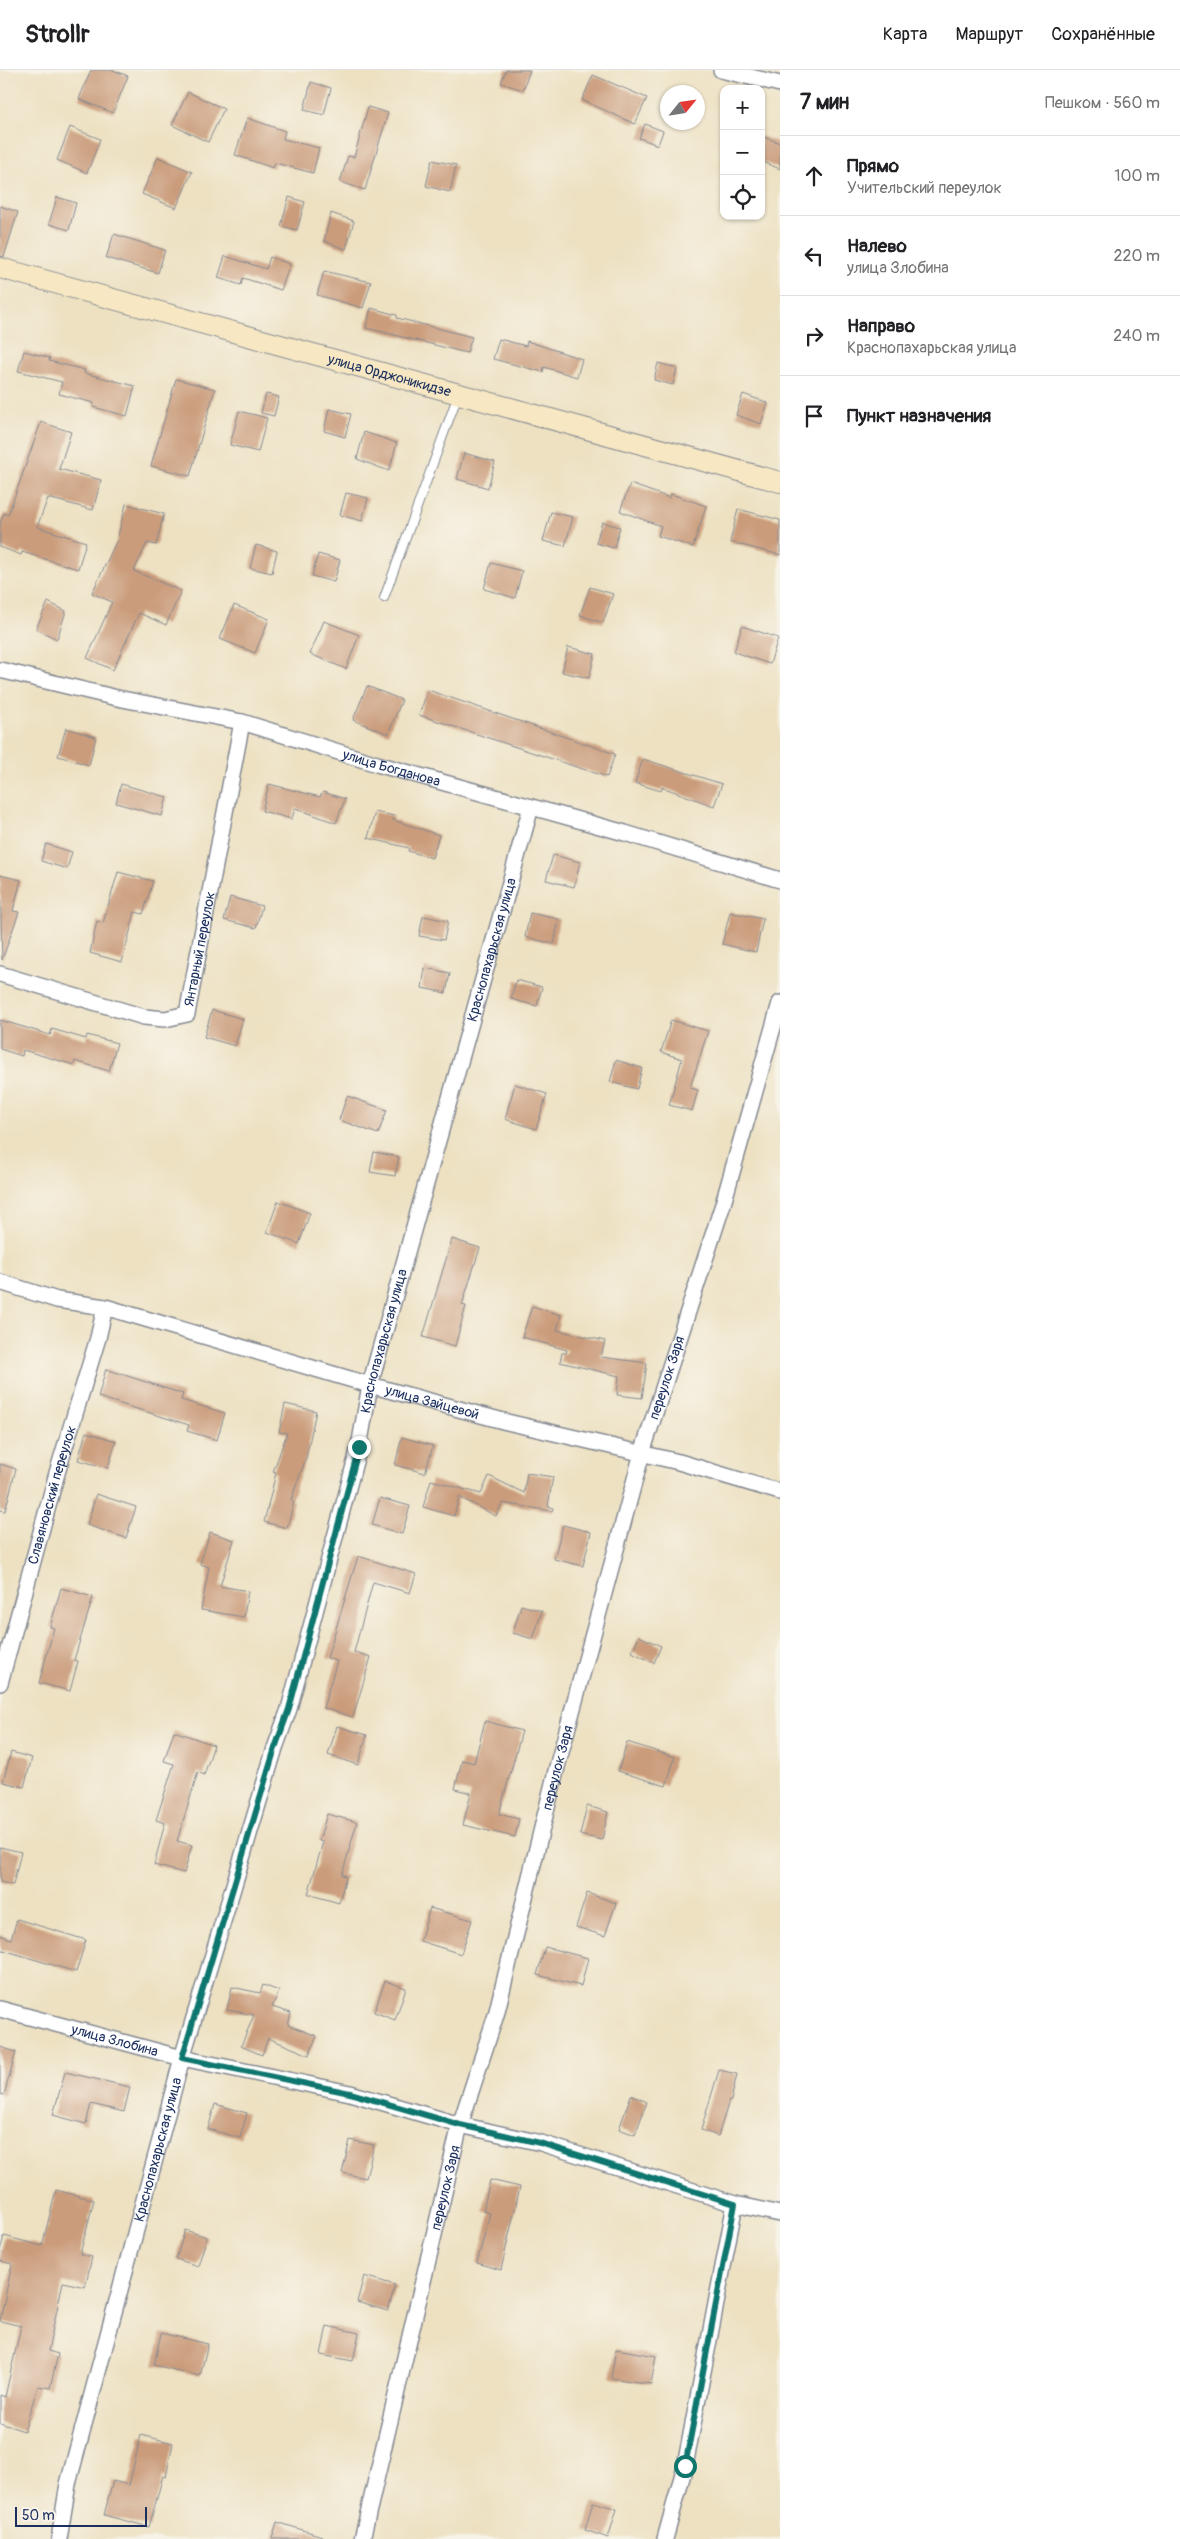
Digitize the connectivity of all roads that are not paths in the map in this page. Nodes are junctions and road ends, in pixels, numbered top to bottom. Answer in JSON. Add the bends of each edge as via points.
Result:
{"nodes":[{"id":1,"x":721,"y":70,"type":"edge"},
{"id":2,"x":780,"y":84,"type":"edge"},
{"id":3,"x":0,"y":268,"type":"edge"},
{"id":4,"x":459,"y":393,"type":"junction"},
{"id":5,"x":780,"y":482,"type":"edge"},
{"id":6,"x":384,"y":598,"type":"dead end"},
{"id":7,"x":0,"y":670,"type":"edge"},
{"id":8,"x":242,"y":722,"type":"junction"},
{"id":9,"x":530,"y":808,"type":"junction"},
{"id":10,"x":780,"y":880,"type":"edge"},
{"id":11,"x":0,"y":974,"type":"edge"},
{"id":12,"x":780,"y":1003,"type":"edge"},
{"id":13,"x":0,"y":1282,"type":"edge"},
{"id":14,"x":105,"y":1307,"type":"junction"},
{"id":15,"x":370,"y":1385,"type":"junction"},
{"id":16,"x":642,"y":1453,"type":"junction"},
{"id":17,"x":780,"y":1492,"type":"edge"},
{"id":18,"x":0,"y":1683,"type":"edge"},
{"id":19,"x":0,"y":2009,"type":"edge"},
{"id":20,"x":182,"y":2058,"type":"junction"},
{"id":21,"x":460,"y":2125,"type":"junction"},
{"id":22,"x":735,"y":2204,"type":"junction"},
{"id":23,"x":780,"y":2214,"type":"edge"},
{"id":24,"x":59,"y":2539,"type":"edge"},
{"id":25,"x":362,"y":2539,"type":"edge"},
{"id":26,"x":665,"y":2539,"type":"edge"}],
"edges":[{"from":1,"to":2,"type":"street"},
{"from":3,"to":4,"type":"street","name":"улица Орджоникидзе"},
{"from":4,"to":5,"type":"street","name":"улица Орджоникидзе"},
{"from":4,"to":6,"type":"lane"},
{"from":7,"to":8,"type":"street","name":"улица Богданова","via":[[117,698]]},
{"from":8,"to":9,"type":"street","name":"улица Богданова"},
{"from":8,"to":11,"type":"street","name":"Янтарный переулок","via":[[187,1014],[165,1020],[144,1016]]},
{"from":9,"to":10,"type":"street","name":"улица Богданова"},
{"from":9,"to":15,"type":"street","name":"Краснопахарьская улица"},
{"from":12,"to":16,"type":"street","name":"переулок Заря","via":[[723,1204]]},
{"from":13,"to":14,"type":"street","name":"улица Зайцевой","via":[[57,1300]]},
{"from":14,"to":15,"type":"street","name":"улица Зайцевой"},
{"from":14,"to":18,"type":"street","name":"Славяновский переулок"},
{"from":15,"to":16,"type":"street","name":"улица Зайцевой","via":[[507,1422]]},
{"from":15,"to":20,"type":"street","name":"Краснопахарьская улица","via":[[359,1447],[289,1709]]},
{"from":16,"to":17,"type":"street","name":"улица Зайцевой"},
{"from":16,"to":21,"type":"street","name":"переулок Заря","via":[[557,1767],[496,2016]]},
{"from":19,"to":20,"type":"street","name":"улица Злобина"},
{"from":20,"to":21,"type":"street","name":"улица Злобина","via":[[350,2093]]},
{"from":20,"to":24,"type":"street","name":"Краснопахарьская улица","via":[[68,2484]]},
{"from":21,"to":22,"type":"street","name":"улица Злобина","via":[[540,2143]]},
{"from":21,"to":25,"type":"street","name":"переулок Заря"},
{"from":22,"to":23,"type":"street","name":"улица Злобина"},
{"from":22,"to":26,"type":"street","via":[[685,2466]]}]}
